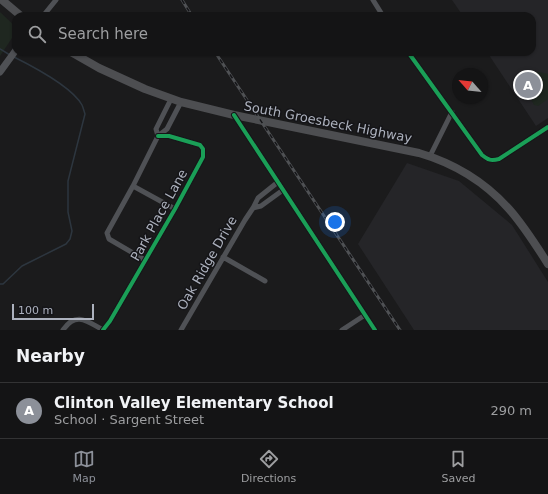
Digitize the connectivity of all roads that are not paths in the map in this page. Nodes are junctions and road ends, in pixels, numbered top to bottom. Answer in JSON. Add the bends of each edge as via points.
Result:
{"nodes":[{"id":1,"x":2,"y":0,"type":"edge"},
{"id":2,"x":56,"y":0,"type":"edge"},
{"id":3,"x":373,"y":0,"type":"edge"},
{"id":4,"x":16,"y":12,"type":"edge"},
{"id":5,"x":46,"y":12,"type":"edge"},
{"id":6,"x":381,"y":12,"type":"edge"},
{"id":7,"x":12,"y":55,"type":"edge"},
{"id":8,"x":77,"y":56,"type":"edge"},
{"id":9,"x":411,"y":56,"type":"edge"},
{"id":10,"x":2,"y":69,"type":"edge"},
{"id":11,"x":171,"y":99,"type":"junction"},
{"id":12,"x":181,"y":102,"type":"junction"},
{"id":13,"x":452,"y":112,"type":"junction"},
{"id":14,"x":234,"y":115,"type":"junction"},
{"id":15,"x":548,"y":127,"type":"edge"},
{"id":16,"x":158,"y":136,"type":"junction"},
{"id":17,"x":430,"y":156,"type":"junction"},
{"id":18,"x":278,"y":182,"type":"junction"},
{"id":19,"x":133,"y":186,"type":"junction"},
{"id":20,"x":283,"y":190,"type":"junction"},
{"id":21,"x":253,"y":208,"type":"junction"},
{"id":22,"x":175,"y":209,"type":"junction"},
{"id":23,"x":223,"y":257,"type":"junction"},
{"id":24,"x":145,"y":260,"type":"junction"},
{"id":25,"x":548,"y":264,"type":"edge"},
{"id":26,"x":265,"y":281,"type":"dead end"},
{"id":27,"x":365,"y":315,"type":"junction"},
{"id":28,"x":63,"y":330,"type":"edge"},
{"id":29,"x":103,"y":330,"type":"edge"},
{"id":30,"x":181,"y":330,"type":"edge"},
{"id":31,"x":342,"y":330,"type":"edge"},
{"id":32,"x":375,"y":330,"type":"edge"}],
"edges":[{"from":1,"to":4,"type":"main road"},
{"from":2,"to":5,"type":"street"},
{"from":3,"to":6,"type":"street"},
{"from":7,"to":10,"type":"street"},
{"from":8,"to":11,"type":"main road","name":"South Groesbeck Highway"},
{"from":9,"to":13,"type":"street"},
{"from":11,"to":12,"type":"main road","name":"South Groesbeck Highway"},
{"from":11,"to":16,"type":"street","via":[[156,129]]},
{"from":12,"to":14,"type":"main road","name":"South Groesbeck Highway"},
{"from":12,"to":16,"type":"street","via":[[167,129]]},
{"from":13,"to":15,"type":"street","via":[[482,155],[489,160],[499,159]]},
{"from":13,"to":17,"type":"street"},
{"from":14,"to":17,"type":"main road","name":"South Groesbeck Highway"},
{"from":14,"to":18,"type":"street"},
{"from":16,"to":19,"type":"street"},
{"from":16,"to":22,"type":"street","name":"Park Place Lane","via":[[169,136],[200,145],[204,152]]},
{"from":17,"to":25,"type":"main road","name":"South Groesbeck Highway","via":[[458,168],[492,192],[516,217]]},
{"from":18,"to":20,"type":"street"},
{"from":18,"to":21,"type":"street","name":"Oak Ridge Drive","via":[[258,198]]},
{"from":19,"to":22,"type":"street"},
{"from":19,"to":24,"type":"street","via":[[107,236]]},
{"from":20,"to":21,"type":"street","name":"Oak Ridge Drive","via":[[261,206]]},
{"from":20,"to":27,"type":"street"},
{"from":21,"to":23,"type":"street","name":"Oak Ridge Drive"},
{"from":22,"to":24,"type":"street","name":"Park Place Lane"},
{"from":23,"to":26,"type":"street"},
{"from":23,"to":30,"type":"street","name":"Oak Ridge Drive"},
{"from":24,"to":29,"type":"street","name":"Park Place Lane"},
{"from":27,"to":31,"type":"street"},
{"from":27,"to":32,"type":"street"},
{"from":28,"to":29,"type":"street","via":[[69,322],[80,319]]}]}
